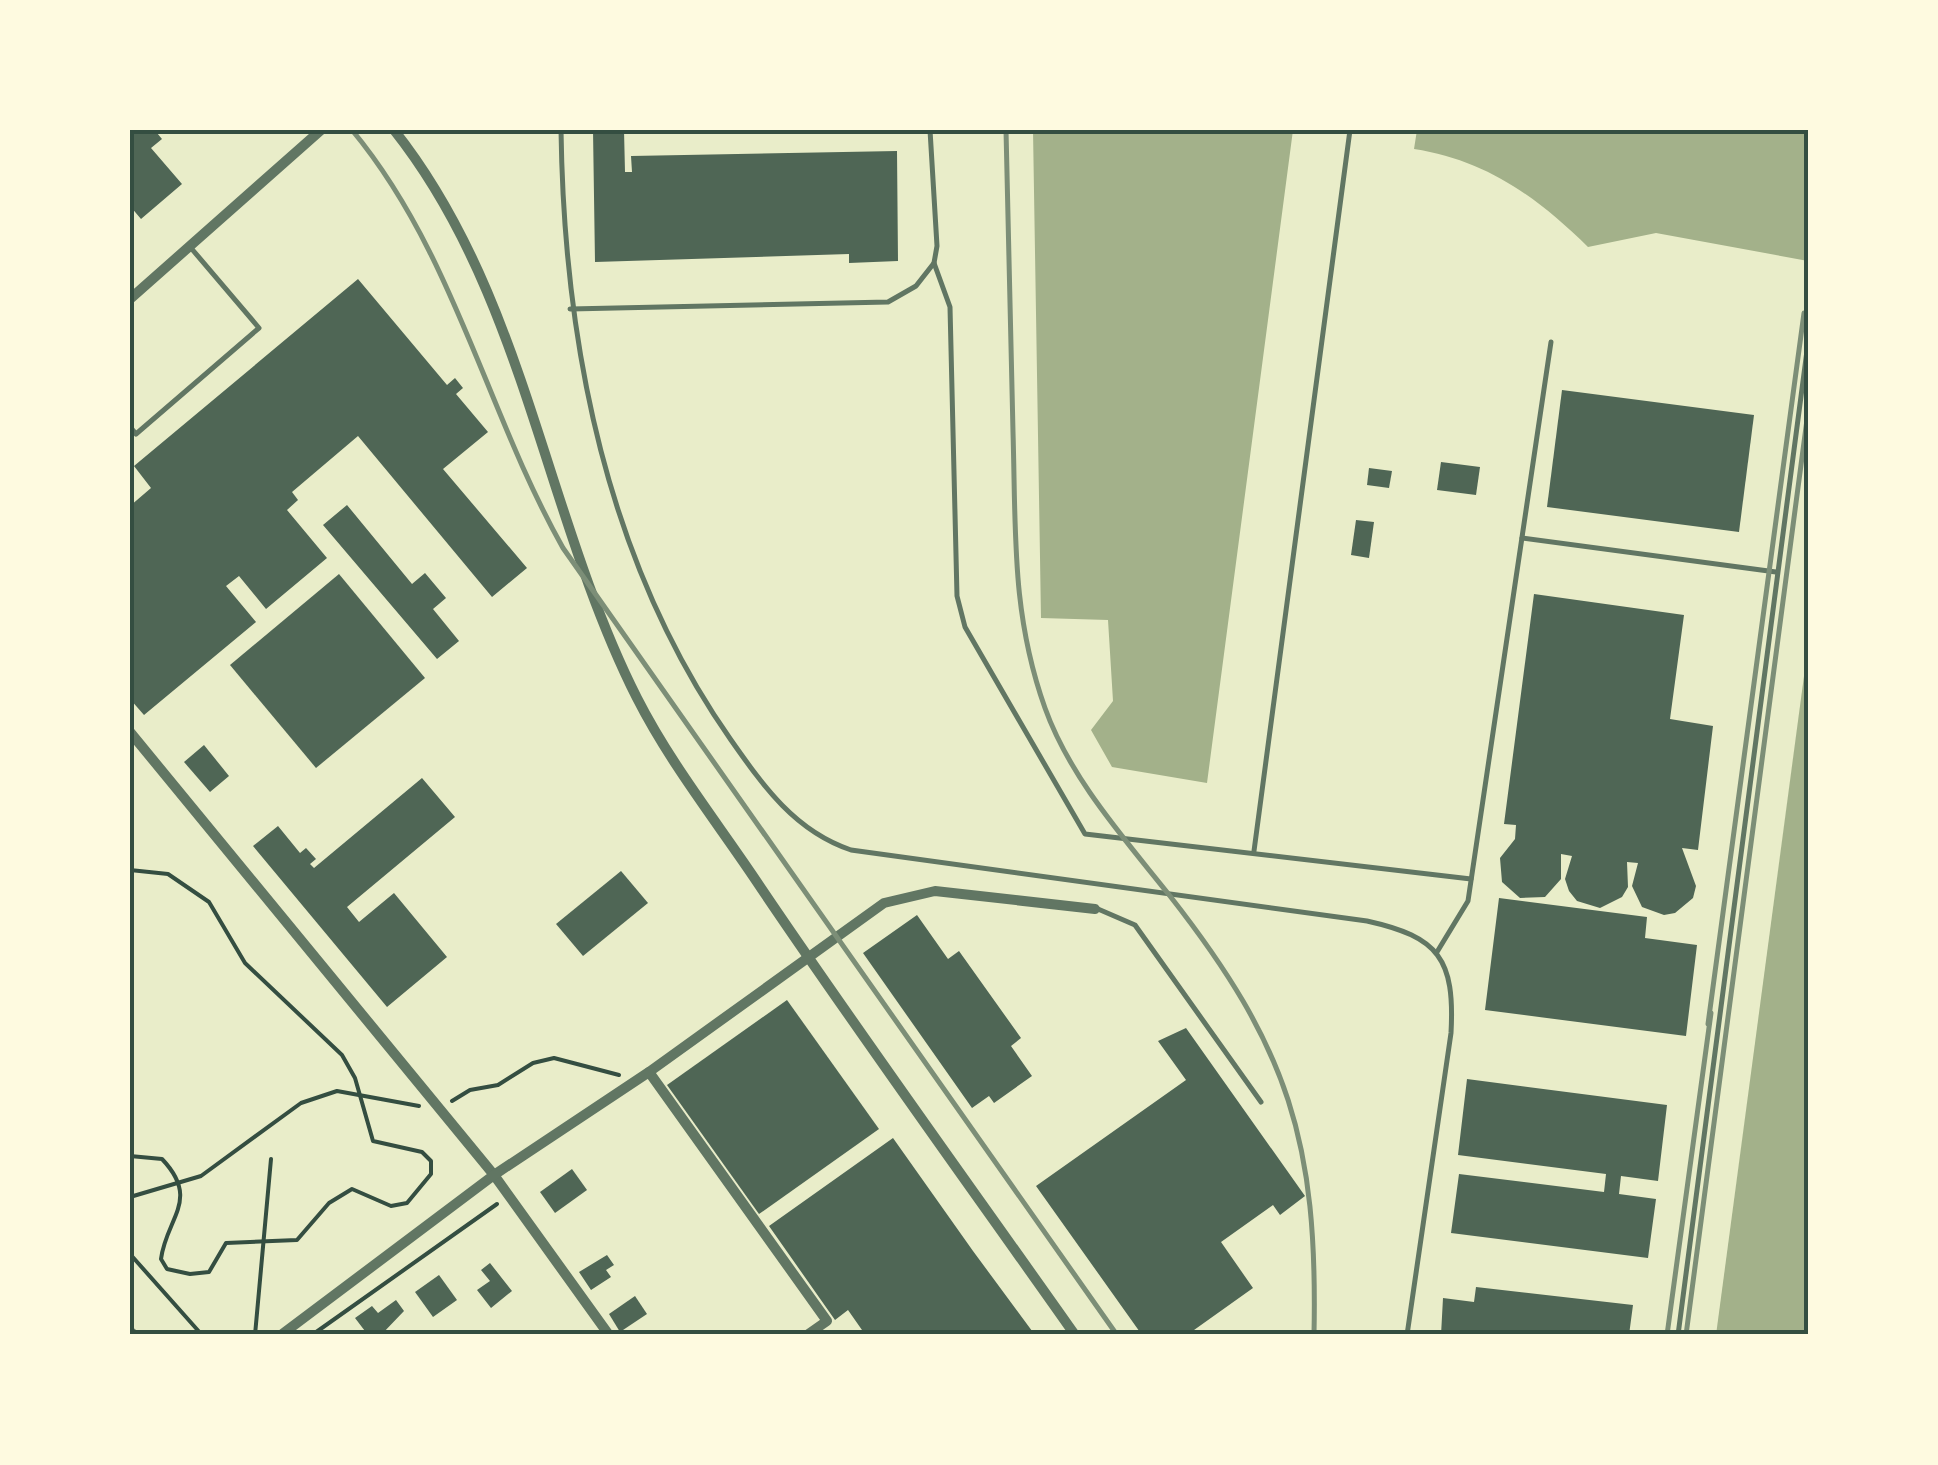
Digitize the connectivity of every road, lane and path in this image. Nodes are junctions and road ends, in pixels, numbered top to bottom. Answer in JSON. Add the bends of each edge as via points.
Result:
{"nodes":[{"id":1,"x":321,"y":130,"type":"edge"},
{"id":2,"x":394,"y":130,"type":"edge"},
{"id":3,"x":560,"y":130,"type":"edge"},
{"id":4,"x":930,"y":130,"type":"edge"},
{"id":5,"x":1350,"y":130,"type":"edge"},
{"id":6,"x":189,"y":246,"type":"junction"},
{"id":7,"x":934,"y":263,"type":"junction"},
{"id":8,"x":130,"y":298,"type":"edge"},
{"id":9,"x":570,"y":310,"type":"junction"},
{"id":10,"x":1551,"y":342,"type":"dead end"},
{"id":11,"x":1808,"y":342,"type":"edge"},
{"id":12,"x":130,"y":427,"type":"edge"},
{"id":13,"x":1522,"y":538,"type":"junction"},
{"id":14,"x":1778,"y":572,"type":"junction"},
{"id":15,"x":130,"y":732,"type":"edge"},
{"id":16,"x":1254,"y":851,"type":"junction"},
{"id":17,"x":130,"y":870,"type":"edge"},
{"id":18,"x":1472,"y":879,"type":"junction"},
{"id":19,"x":1095,"y":909,"type":"joint"},
{"id":20,"x":1437,"y":952,"type":"junction"},
{"id":21,"x":808,"y":957,"type":"junction"},
{"id":22,"x":649,"y":1072,"type":"junction"},
{"id":23,"x":636,"y":1081,"type":"junction"},
{"id":24,"x":359,"y":1092,"type":"junction"},
{"id":25,"x":1262,"y":1102,"type":"dead end"},
{"id":26,"x":440,"y":1108,"type":"junction"},
{"id":27,"x":130,"y":1156,"type":"edge"},
{"id":28,"x":271,"y":1159,"type":"dead end"},
{"id":29,"x":494,"y":1176,"type":"junction"},
{"id":30,"x":178,"y":1186,"type":"junction"},
{"id":31,"x":509,"y":1196,"type":"junction"},
{"id":32,"x":130,"y":1197,"type":"edge"},
{"id":33,"x":264,"y":1241,"type":"junction"},
{"id":34,"x":130,"y":1254,"type":"edge"},
{"id":35,"x":202,"y":1335,"type":"edge"},
{"id":36,"x":256,"y":1335,"type":"edge"},
{"id":37,"x":280,"y":1335,"type":"edge"},
{"id":38,"x":312,"y":1335,"type":"edge"},
{"id":39,"x":609,"y":1335,"type":"edge"},
{"id":40,"x":807,"y":1335,"type":"edge"},
{"id":41,"x":1075,"y":1335,"type":"edge"},
{"id":42,"x":1406,"y":1335,"type":"edge"},
{"id":43,"x":1678,"y":1335,"type":"edge"}],
"edges":[{"from":1,"to":6,"type":"street"},
{"from":2,"to":21,"type":"street","via":[[438,194],[490,297],[588,586],[639,702]]},
{"from":3,"to":9,"type":"lane"},
{"from":4,"to":7,"type":"lane"},
{"from":5,"to":16,"type":"lane"},
{"from":6,"to":8,"type":"street"},
{"from":6,"to":12,"type":"lane","via":[[259,328],[136,434]]},
{"from":7,"to":9,"type":"lane","via":[[916,286],[888,302]]},
{"from":7,"to":16,"type":"lane","via":[[950,307],[957,596],[965,627],[1085,834]]},
{"from":9,"to":20,"type":"lane","via":[[599,442],[658,618],[700,695],[795,819],[851,850],[1367,921],[1413,932]]},
{"from":10,"to":13,"type":"lane"},
{"from":11,"to":14,"type":"lane"},
{"from":13,"to":14,"type":"lane"},
{"from":13,"to":18,"type":"lane"},
{"from":14,"to":43,"type":"lane"},
{"from":15,"to":26,"type":"street"},
{"from":16,"to":18,"type":"lane"},
{"from":17,"to":24,"type":"path","via":[[168,874],[209,902],[245,963],[342,1054]]},
{"from":18,"to":20,"type":"lane","via":[[1468,900]]},
{"from":19,"to":21,"type":"street","via":[[912,893],[884,903]]},
{"from":19,"to":25,"type":"lane","via":[[1135,924]]},
{"from":20,"to":42,"type":"lane","via":[[1452,991],[1450,1033]]},
{"from":21,"to":22,"type":"street"},
{"from":21,"to":41,"type":"street"},
{"from":22,"to":23,"type":"street"},
{"from":22,"to":40,"type":"street","via":[[827,1322]]},
{"from":23,"to":26,"type":"path","via":[[554,1058]]},
{"from":23,"to":29,"type":"street"},
{"from":24,"to":26,"type":"path"},
{"from":24,"to":30,"type":"path","via":[[338,1091],[301,1104]]},
{"from":24,"to":33,"type":"path","via":[[373,1141],[422,1152],[431,1162],[420,1193],[408,1204],[391,1206],[352,1190],[329,1203],[297,1240]]},
{"from":26,"to":29,"type":"street"},
{"from":27,"to":30,"type":"path","via":[[162,1159]]},
{"from":28,"to":33,"type":"path"},
{"from":29,"to":31,"type":"street"},
{"from":29,"to":37,"type":"street"},
{"from":30,"to":32,"type":"path"},
{"from":30,"to":33,"type":"path","via":[[176,1224],[163,1244],[167,1268],[209,1272],[226,1243]]},
{"from":31,"to":38,"type":"path"},
{"from":31,"to":39,"type":"street"},
{"from":33,"to":36,"type":"path"},
{"from":34,"to":35,"type":"path"}]}
